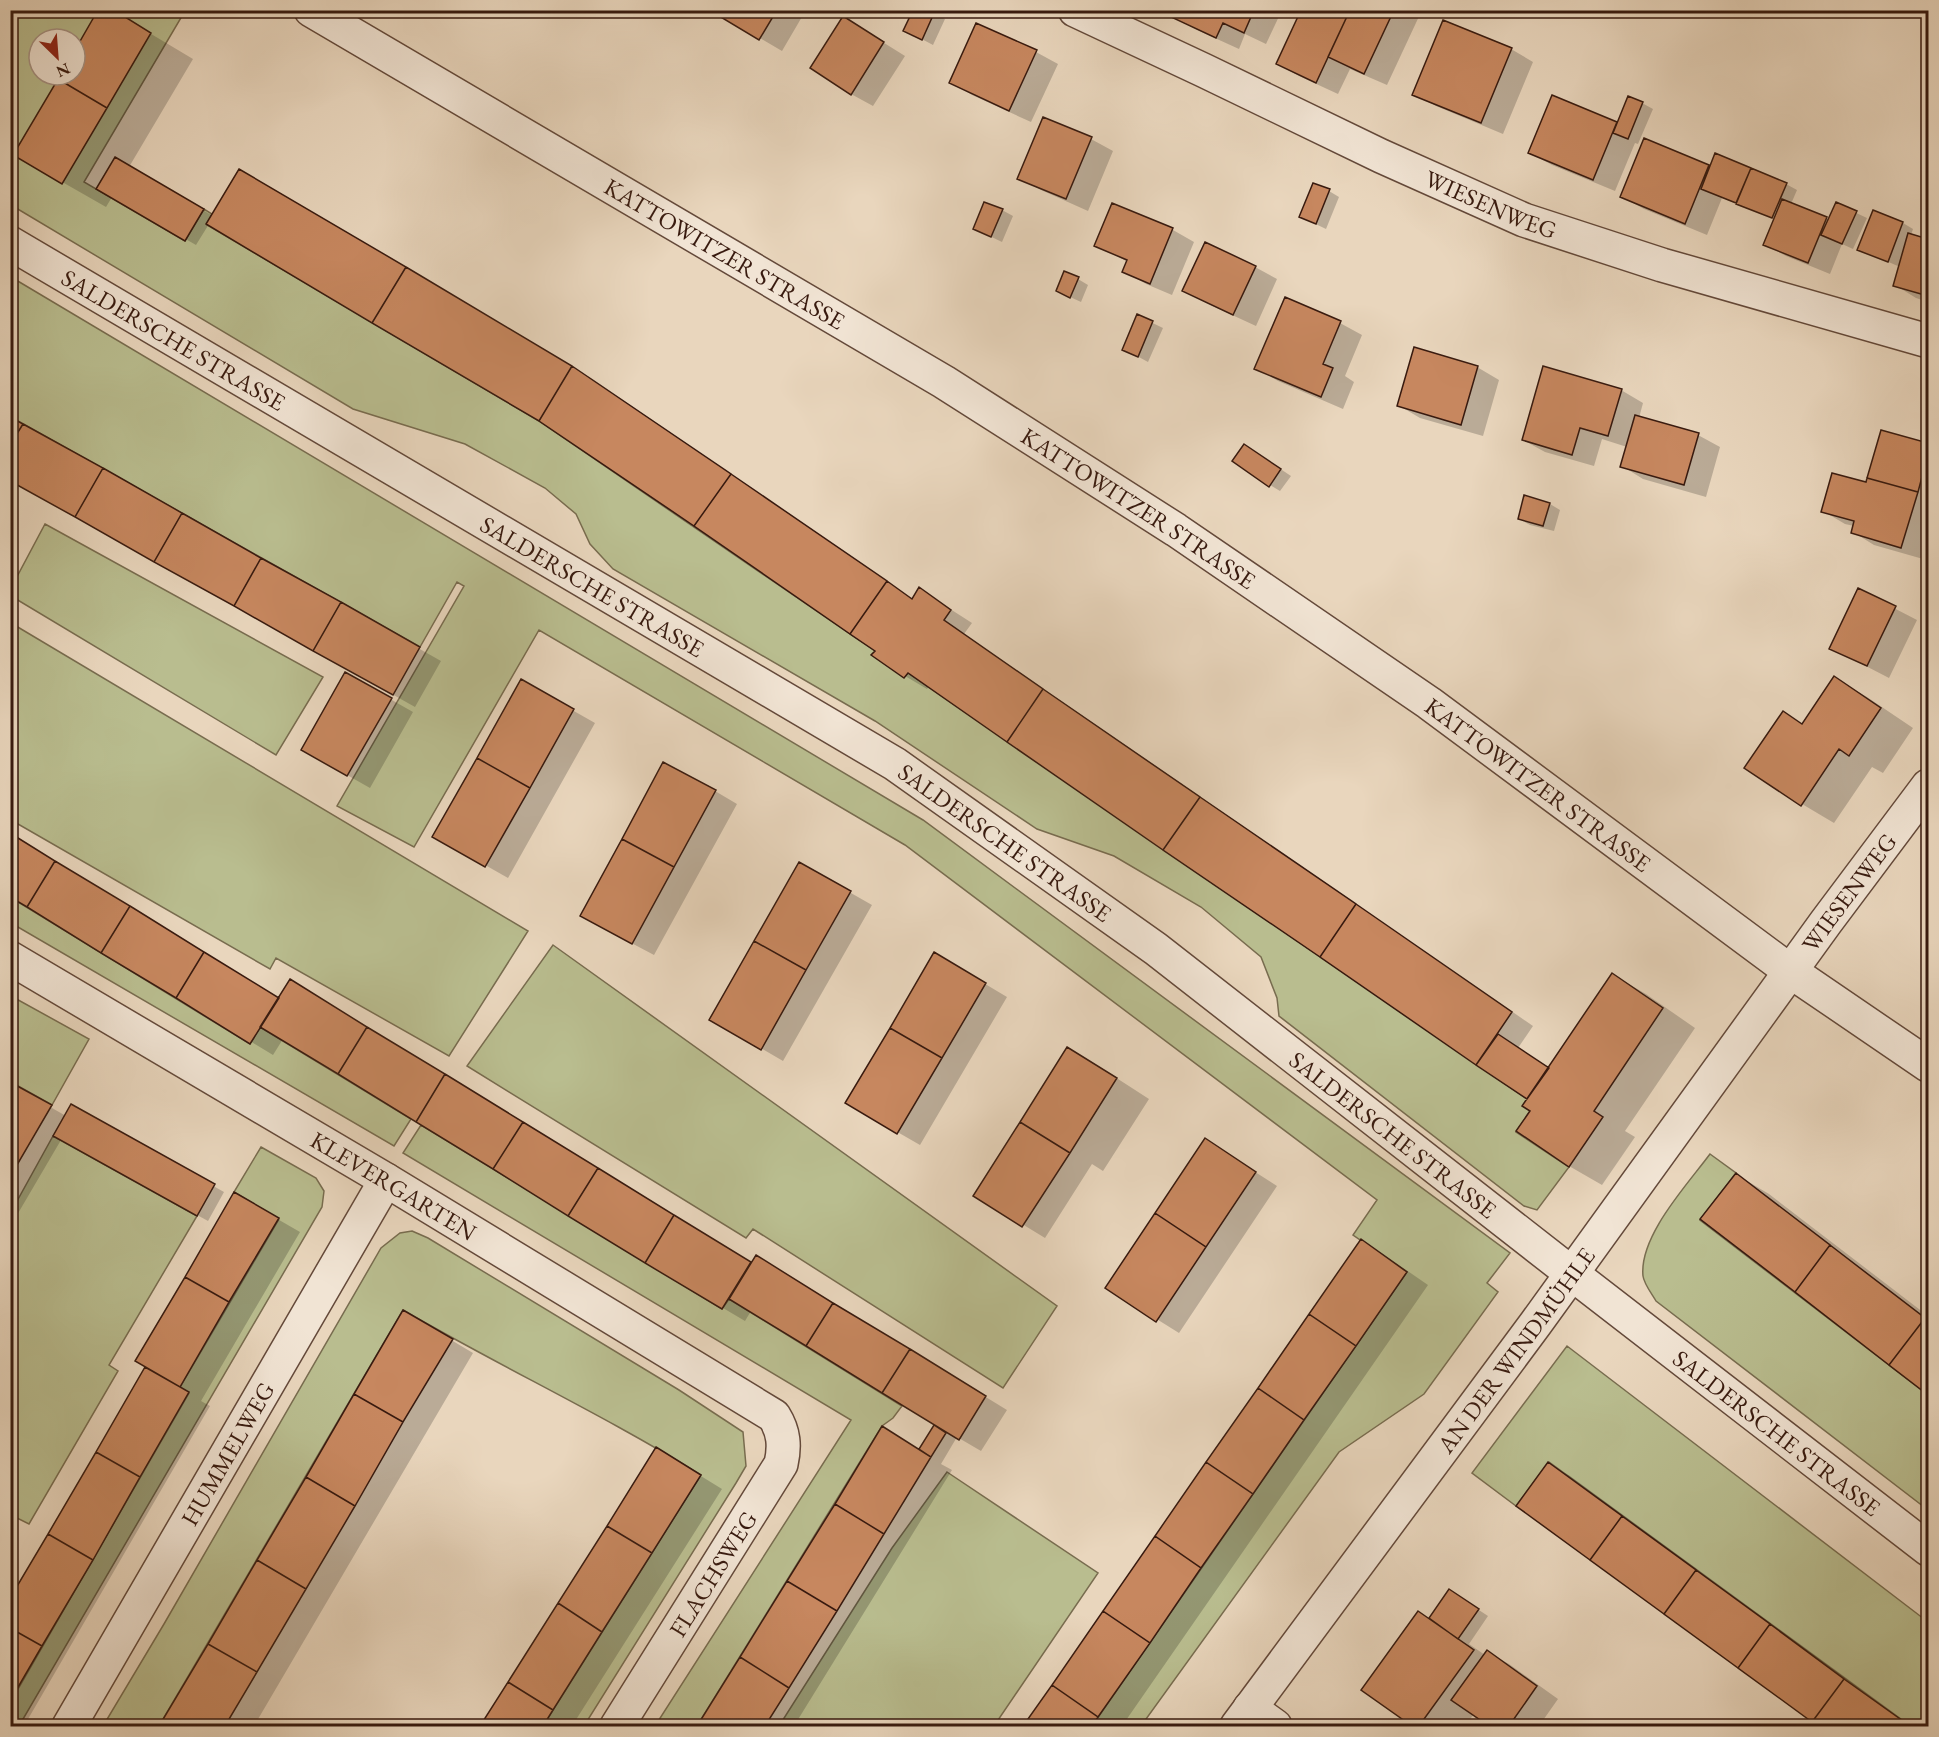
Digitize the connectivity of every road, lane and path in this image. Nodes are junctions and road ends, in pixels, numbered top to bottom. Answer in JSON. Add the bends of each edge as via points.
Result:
{"nodes":[{"id":1,"x":310,"y":10,"type":"edge"},
{"id":2,"x":1075,"y":10,"type":"edge"},
{"id":3,"x":10,"y":243,"type":"edge"},
{"id":4,"x":1929,"y":341,"type":"edge"},
{"id":5,"x":1929,"y":786,"type":"edge"},
{"id":6,"x":10,"y":958,"type":"edge"},
{"id":7,"x":1790,"y":970,"type":"junction"},
{"id":8,"x":1929,"y":1065,"type":"edge"},
{"id":9,"x":386,"y":1180,"type":"junction"},
{"id":10,"x":1571,"y":1273,"type":"junction"},
{"id":11,"x":774,"y":1416,"type":"joint"},
{"id":12,"x":1929,"y":1549,"type":"edge"},
{"id":13,"x":1254,"y":1720,"type":"edge"},
{"id":14,"x":69,"y":1726,"type":"edge"},
{"id":15,"x":617,"y":1726,"type":"edge"}],
"edges":[{"from":1,"to":7,"type":"street","name":"KATTOWITZER STRASSE","via":[[944,382],[1166,524],[1429,704]]},
{"from":2,"to":4,"type":"street","name":"WIESENWEG","via":[[1524,220],[1662,265]]},
{"from":3,"to":10,"type":"street","name":"SALDERSCHE STRASSE","via":[[895,764],[1156,949]]},
{"from":5,"to":7,"type":"street","name":"WIESENWEG"},
{"from":6,"to":9,"type":"street","name":"KLEVERGARTEN"},
{"from":7,"to":8,"type":"street","name":"KATTOWITZER STRASSE"},
{"from":7,"to":10,"type":"street","name":"AN DER WINDMÜHLE"},
{"from":9,"to":11,"type":"street","name":"KLEVERGARTEN"},
{"from":9,"to":14,"type":"street","name":"HUMMELWEG"},
{"from":10,"to":12,"type":"street","name":"SALDERSCHE STRASSE"},
{"from":10,"to":13,"type":"street","name":"AN DER WINDMÜHLE"},
{"from":11,"to":15,"type":"street","name":"FLACHSWEG","via":[[783,1437],[781,1464]]}]}
